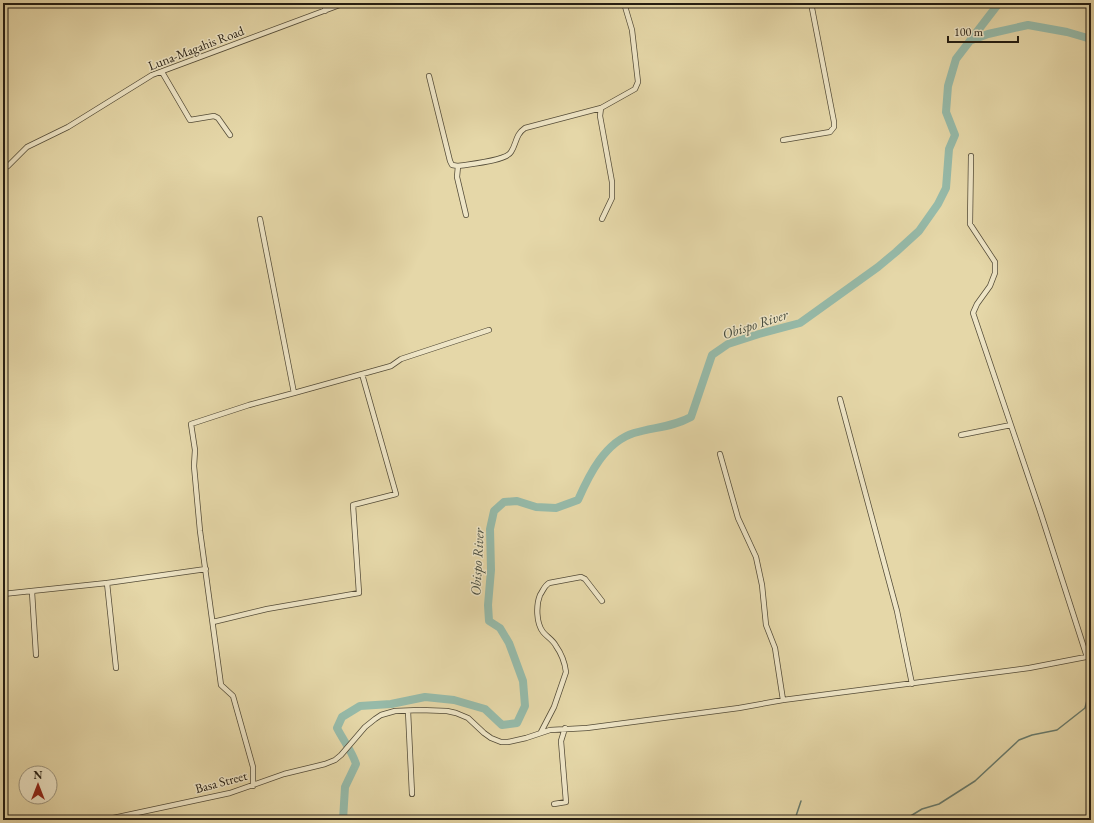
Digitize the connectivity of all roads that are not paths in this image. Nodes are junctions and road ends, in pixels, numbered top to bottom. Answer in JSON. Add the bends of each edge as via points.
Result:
{"nodes":[{"id":1,"x":326,"y":3,"type":"edge"},
{"id":2,"x":345,"y":3,"type":"edge"},
{"id":3,"x":624,"y":3,"type":"edge"},
{"id":4,"x":811,"y":3,"type":"edge"},
{"id":5,"x":326,"y":11,"type":"junction"},
{"id":6,"x":162,"y":72,"type":"junction"},
{"id":7,"x":429,"y":76,"type":"dead end"},
{"id":8,"x":601,"y":108,"type":"junction"},
{"id":9,"x":230,"y":135,"type":"dead end"},
{"id":10,"x":783,"y":140,"type":"dead end"},
{"id":11,"x":971,"y":156,"type":"dead end"},
{"id":12,"x":458,"y":166,"type":"junction"},
{"id":13,"x":3,"y":169,"type":"edge"},
{"id":14,"x":466,"y":215,"type":"dead end"},
{"id":15,"x":260,"y":219,"type":"dead end"},
{"id":16,"x":602,"y":220,"type":"dead end"},
{"id":17,"x":489,"y":330,"type":"dead end"},
{"id":18,"x":362,"y":374,"type":"junction"},
{"id":19,"x":294,"y":393,"type":"junction"},
{"id":20,"x":840,"y":399,"type":"dead end"},
{"id":21,"x":1011,"y":425,"type":"junction"},
{"id":22,"x":961,"y":435,"type":"dead end"},
{"id":23,"x":720,"y":454,"type":"dead end"},
{"id":24,"x":206,"y":570,"type":"junction"},
{"id":25,"x":107,"y":583,"type":"junction"},
{"id":26,"x":32,"y":592,"type":"junction"},
{"id":27,"x":3,"y":594,"type":"edge"},
{"id":28,"x":602,"y":601,"type":"dead end"},
{"id":29,"x":213,"y":622,"type":"junction"},
{"id":30,"x":36,"y":655,"type":"dead end"},
{"id":31,"x":1089,"y":657,"type":"edge"},
{"id":32,"x":116,"y":668,"type":"dead end"},
{"id":33,"x":912,"y":684,"type":"junction"},
{"id":34,"x":783,"y":700,"type":"junction"},
{"id":35,"x":408,"y":711,"type":"junction"},
{"id":36,"x":565,"y":728,"type":"junction"},
{"id":37,"x":541,"y":732,"type":"junction"},
{"id":38,"x":253,"y":786,"type":"junction"},
{"id":39,"x":412,"y":794,"type":"dead end"},
{"id":40,"x":554,"y":804,"type":"dead end"},
{"id":41,"x":104,"y":820,"type":"edge"}],
"edges":[{"from":1,"to":5,"type":"street"},
{"from":2,"to":5,"type":"street","name":"Luna-Magahis Road"},
{"from":3,"to":8,"type":"street","via":[[632,30],[638,82],[635,89]]},
{"from":4,"to":10,"type":"street","via":[[834,127],[830,132]]},
{"from":5,"to":6,"type":"street","name":"Luna-Magahis Road"},
{"from":6,"to":9,"type":"street","via":[[190,120],[214,116]]},
{"from":6,"to":13,"type":"street","name":"Luna-Magahis Road","via":[[68,127],[27,147]]},
{"from":7,"to":12,"type":"street","via":[[450,161],[452,165]]},
{"from":8,"to":12,"type":"street","via":[[525,128],[519,132],[509,154],[496,160]]},
{"from":8,"to":16,"type":"street","via":[[600,116],[612,182],[612,198]]},
{"from":11,"to":21,"type":"street","via":[[970,224],[995,262],[996,273],[973,314]]},
{"from":12,"to":14,"type":"street","via":[[457,177]]},
{"from":15,"to":19,"type":"street"},
{"from":17,"to":18,"type":"street"},
{"from":18,"to":19,"type":"street"},
{"from":18,"to":29,"type":"street","via":[[396,494],[354,505],[358,593],[267,609]]},
{"from":19,"to":24,"type":"street","via":[[191,424]]},
{"from":20,"to":33,"type":"street","via":[[897,611]]},
{"from":21,"to":22,"type":"street"},
{"from":21,"to":31,"type":"street"},
{"from":23,"to":34,"type":"street","via":[[738,518],[756,557],[766,624],[775,648]]},
{"from":24,"to":25,"type":"street"},
{"from":24,"to":29,"type":"street"},
{"from":25,"to":26,"type":"street"},
{"from":25,"to":32,"type":"street"},
{"from":26,"to":27,"type":"street"},
{"from":26,"to":30,"type":"street"},
{"from":28,"to":37,"type":"street","via":[[581,577],[549,583],[538,601],[540,625],[557,646],[566,667],[554,707]]},
{"from":29,"to":38,"type":"street","via":[[221,685],[233,696],[253,767]]},
{"from":31,"to":33,"type":"street"},
{"from":33,"to":34,"type":"street"},
{"from":34,"to":36,"type":"street","via":[[587,728]]},
{"from":35,"to":37,"type":"street","via":[[456,713],[468,718],[484,733],[501,742],[526,738]]},
{"from":35,"to":38,"type":"street","name":"Basa Street","via":[[381,715],[365,727],[334,760]]},
{"from":35,"to":39,"type":"street"},
{"from":36,"to":37,"type":"street"},
{"from":36,"to":40,"type":"street","via":[[561,741],[566,802]]},
{"from":38,"to":41,"type":"street","name":"Basa Street"}]}
